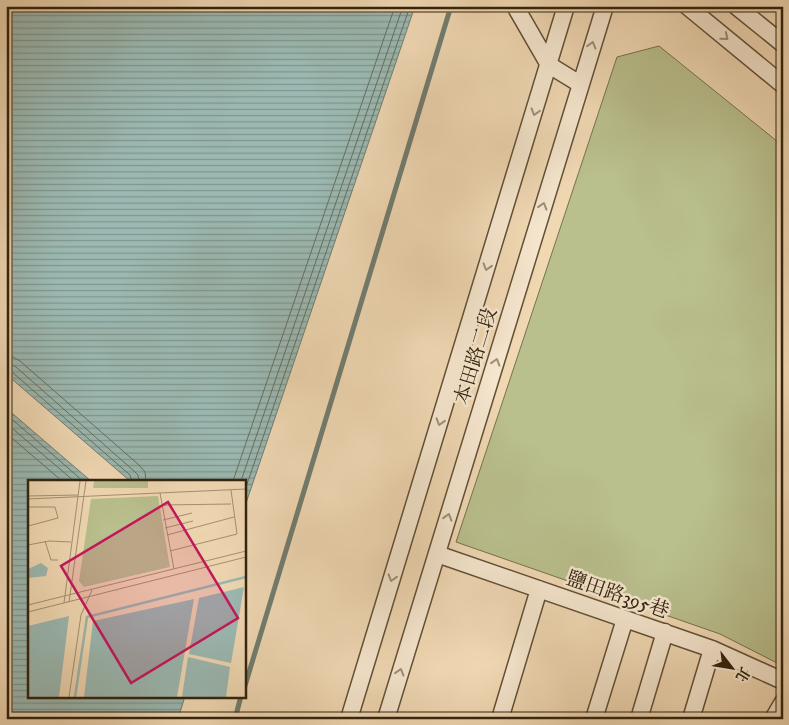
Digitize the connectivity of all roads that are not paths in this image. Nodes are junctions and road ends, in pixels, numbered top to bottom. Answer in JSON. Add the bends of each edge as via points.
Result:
{"nodes":[{"id":1,"x":515,"y":6,"type":"edge"},
{"id":2,"x":566,"y":6,"type":"edge"},
{"id":3,"x":605,"y":6,"type":"edge"},
{"id":4,"x":687,"y":6,"type":"edge"},
{"id":5,"x":736,"y":6,"type":"edge"},
{"id":6,"x":783,"y":44,"type":"edge"},
{"id":7,"x":549,"y":65,"type":"junction"},
{"id":8,"x":580,"y":84,"type":"junction"},
{"id":9,"x":783,"y":85,"type":"edge"},
{"id":10,"x":437,"y":554,"type":"junction"},
{"id":11,"x":539,"y":589,"type":"junction"},
{"id":12,"x":625,"y":619,"type":"junction"},
{"id":13,"x":665,"y":632,"type":"junction"},
{"id":14,"x":712,"y":649,"type":"junction"},
{"id":15,"x":783,"y":681,"type":"edge"},
{"id":16,"x":783,"y":702,"type":"edge"},
{"id":17,"x":349,"y":719,"type":"edge"},
{"id":18,"x":386,"y":719,"type":"edge"},
{"id":19,"x":500,"y":719,"type":"edge"},
{"id":20,"x":594,"y":719,"type":"edge"},
{"id":21,"x":639,"y":719,"type":"edge"},
{"id":22,"x":691,"y":719,"type":"edge"},
{"id":23,"x":773,"y":719,"type":"edge"}],
"edges":[{"from":1,"to":7,"type":"street"},
{"from":2,"to":7,"type":"street","name":"本田路二段"},
{"from":8,"to":3,"type":"street","name":"本田路二段","one_way":true},
{"from":4,"to":9,"type":"street","one_way":true},
{"from":5,"to":6,"type":"street"},
{"from":7,"to":8,"type":"street"},
{"from":7,"to":17,"type":"street","name":"本田路二段","one_way":true},
{"from":10,"to":8,"type":"street","name":"本田路二段","one_way":true},
{"from":10,"to":11,"type":"street","name":"鹽田路395巷"},
{"from":18,"to":10,"type":"street","name":"本田路二段","one_way":true},
{"from":11,"to":12,"type":"street","name":"鹽田路395巷"},
{"from":11,"to":19,"type":"street"},
{"from":12,"to":13,"type":"street","name":"鹽田路395巷"},
{"from":12,"to":20,"type":"street"},
{"from":13,"to":14,"type":"street","name":"鹽田路395巷"},
{"from":13,"to":21,"type":"street"},
{"from":14,"to":15,"type":"street","name":"鹽田路395巷"},
{"from":14,"to":22,"type":"street"},
{"from":16,"to":23,"type":"street"}]}
